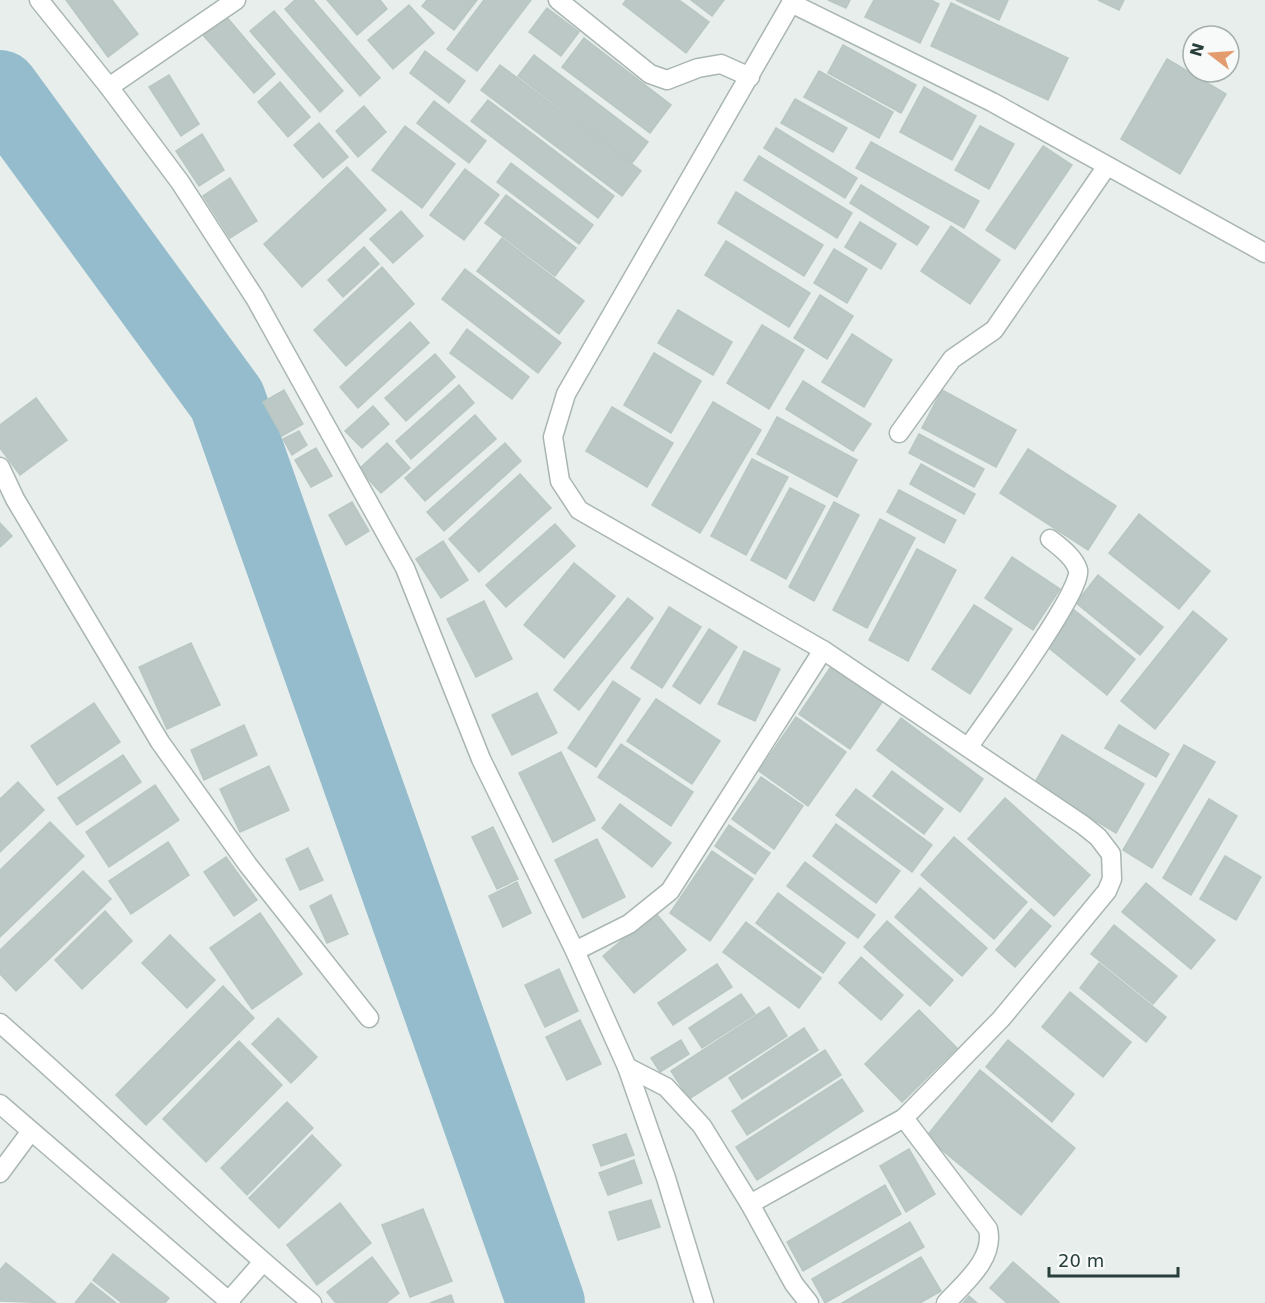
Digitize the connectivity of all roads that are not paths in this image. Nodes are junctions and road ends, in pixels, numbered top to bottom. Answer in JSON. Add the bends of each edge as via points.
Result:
{"nodes":[{"id":1,"x":39,"y":0,"type":"edge"},
{"id":2,"x":236,"y":0,"type":"edge"},
{"id":3,"x":558,"y":0,"type":"edge"},
{"id":4,"x":792,"y":2,"type":"edge"},
{"id":5,"x":750,"y":77,"type":"junction"},
{"id":6,"x":109,"y":87,"type":"junction"},
{"id":7,"x":1107,"y":166,"type":"junction"},
{"id":8,"x":1265,"y":253,"type":"edge"},
{"id":9,"x":899,"y":433,"type":"dead end"},
{"id":10,"x":0,"y":467,"type":"edge"},
{"id":11,"x":1050,"y":539,"type":"dead end"},
{"id":12,"x":823,"y":650,"type":"junction"},
{"id":13,"x":969,"y":746,"type":"junction"},
{"id":14,"x":575,"y":951,"type":"junction"},
{"id":15,"x":369,"y":1018,"type":"dead end"},
{"id":16,"x":0,"y":1023,"type":"edge"},
{"id":17,"x":627,"y":1067,"type":"junction"},
{"id":18,"x":0,"y":1104,"type":"edge"},
{"id":19,"x":904,"y":1118,"type":"junction"},
{"id":20,"x":32,"y":1131,"type":"junction"},
{"id":21,"x":0,"y":1173,"type":"edge"},
{"id":22,"x":750,"y":1204,"type":"junction"},
{"id":23,"x":263,"y":1262,"type":"junction"},
{"id":24,"x":229,"y":1302,"type":"edge"},
{"id":25,"x":312,"y":1303,"type":"edge"},
{"id":26,"x":704,"y":1303,"type":"edge"},
{"id":27,"x":809,"y":1303,"type":"edge"},
{"id":28,"x":946,"y":1303,"type":"edge"}],
"edges":[{"from":1,"to":6,"type":"street"},
{"from":2,"to":6,"type":"street"},
{"from":3,"to":5,"type":"street","via":[[650,74],[667,80],[722,64]]},
{"from":4,"to":5,"type":"street"},
{"from":4,"to":7,"type":"street","via":[[992,102]]},
{"from":5,"to":12,"type":"street","via":[[566,394],[554,437],[560,481],[579,510]]},
{"from":6,"to":14,"type":"street","via":[[180,182],[255,298],[405,568],[481,759]]},
{"from":7,"to":8,"type":"street"},
{"from":7,"to":9,"type":"street","via":[[994,330],[952,359]]},
{"from":10,"to":15,"type":"street","via":[[15,499],[160,742],[248,865]]},
{"from":11,"to":13,"type":"street","via":[[1066,551],[1078,570],[1077,581],[1063,608]]},
{"from":12,"to":13,"type":"street"},
{"from":12,"to":14,"type":"street","via":[[670,891],[629,924]]},
{"from":13,"to":19,"type":"street","via":[[1098,837],[1111,854],[1112,879],[1107,891],[1001,1018]]},
{"from":14,"to":17,"type":"street"},
{"from":16,"to":23,"type":"street"},
{"from":17,"to":22,"type":"street","via":[[666,1087],[685,1107],[702,1126]]},
{"from":17,"to":26,"type":"street"},
{"from":18,"to":20,"type":"street"},
{"from":19,"to":22,"type":"street"},
{"from":19,"to":28,"type":"street","via":[[988,1229],[990,1238],[984,1260]]},
{"from":20,"to":21,"type":"street"},
{"from":20,"to":24,"type":"street"},
{"from":22,"to":27,"type":"street","via":[[794,1284]]},
{"from":23,"to":24,"type":"street"},
{"from":23,"to":25,"type":"street"}]}
